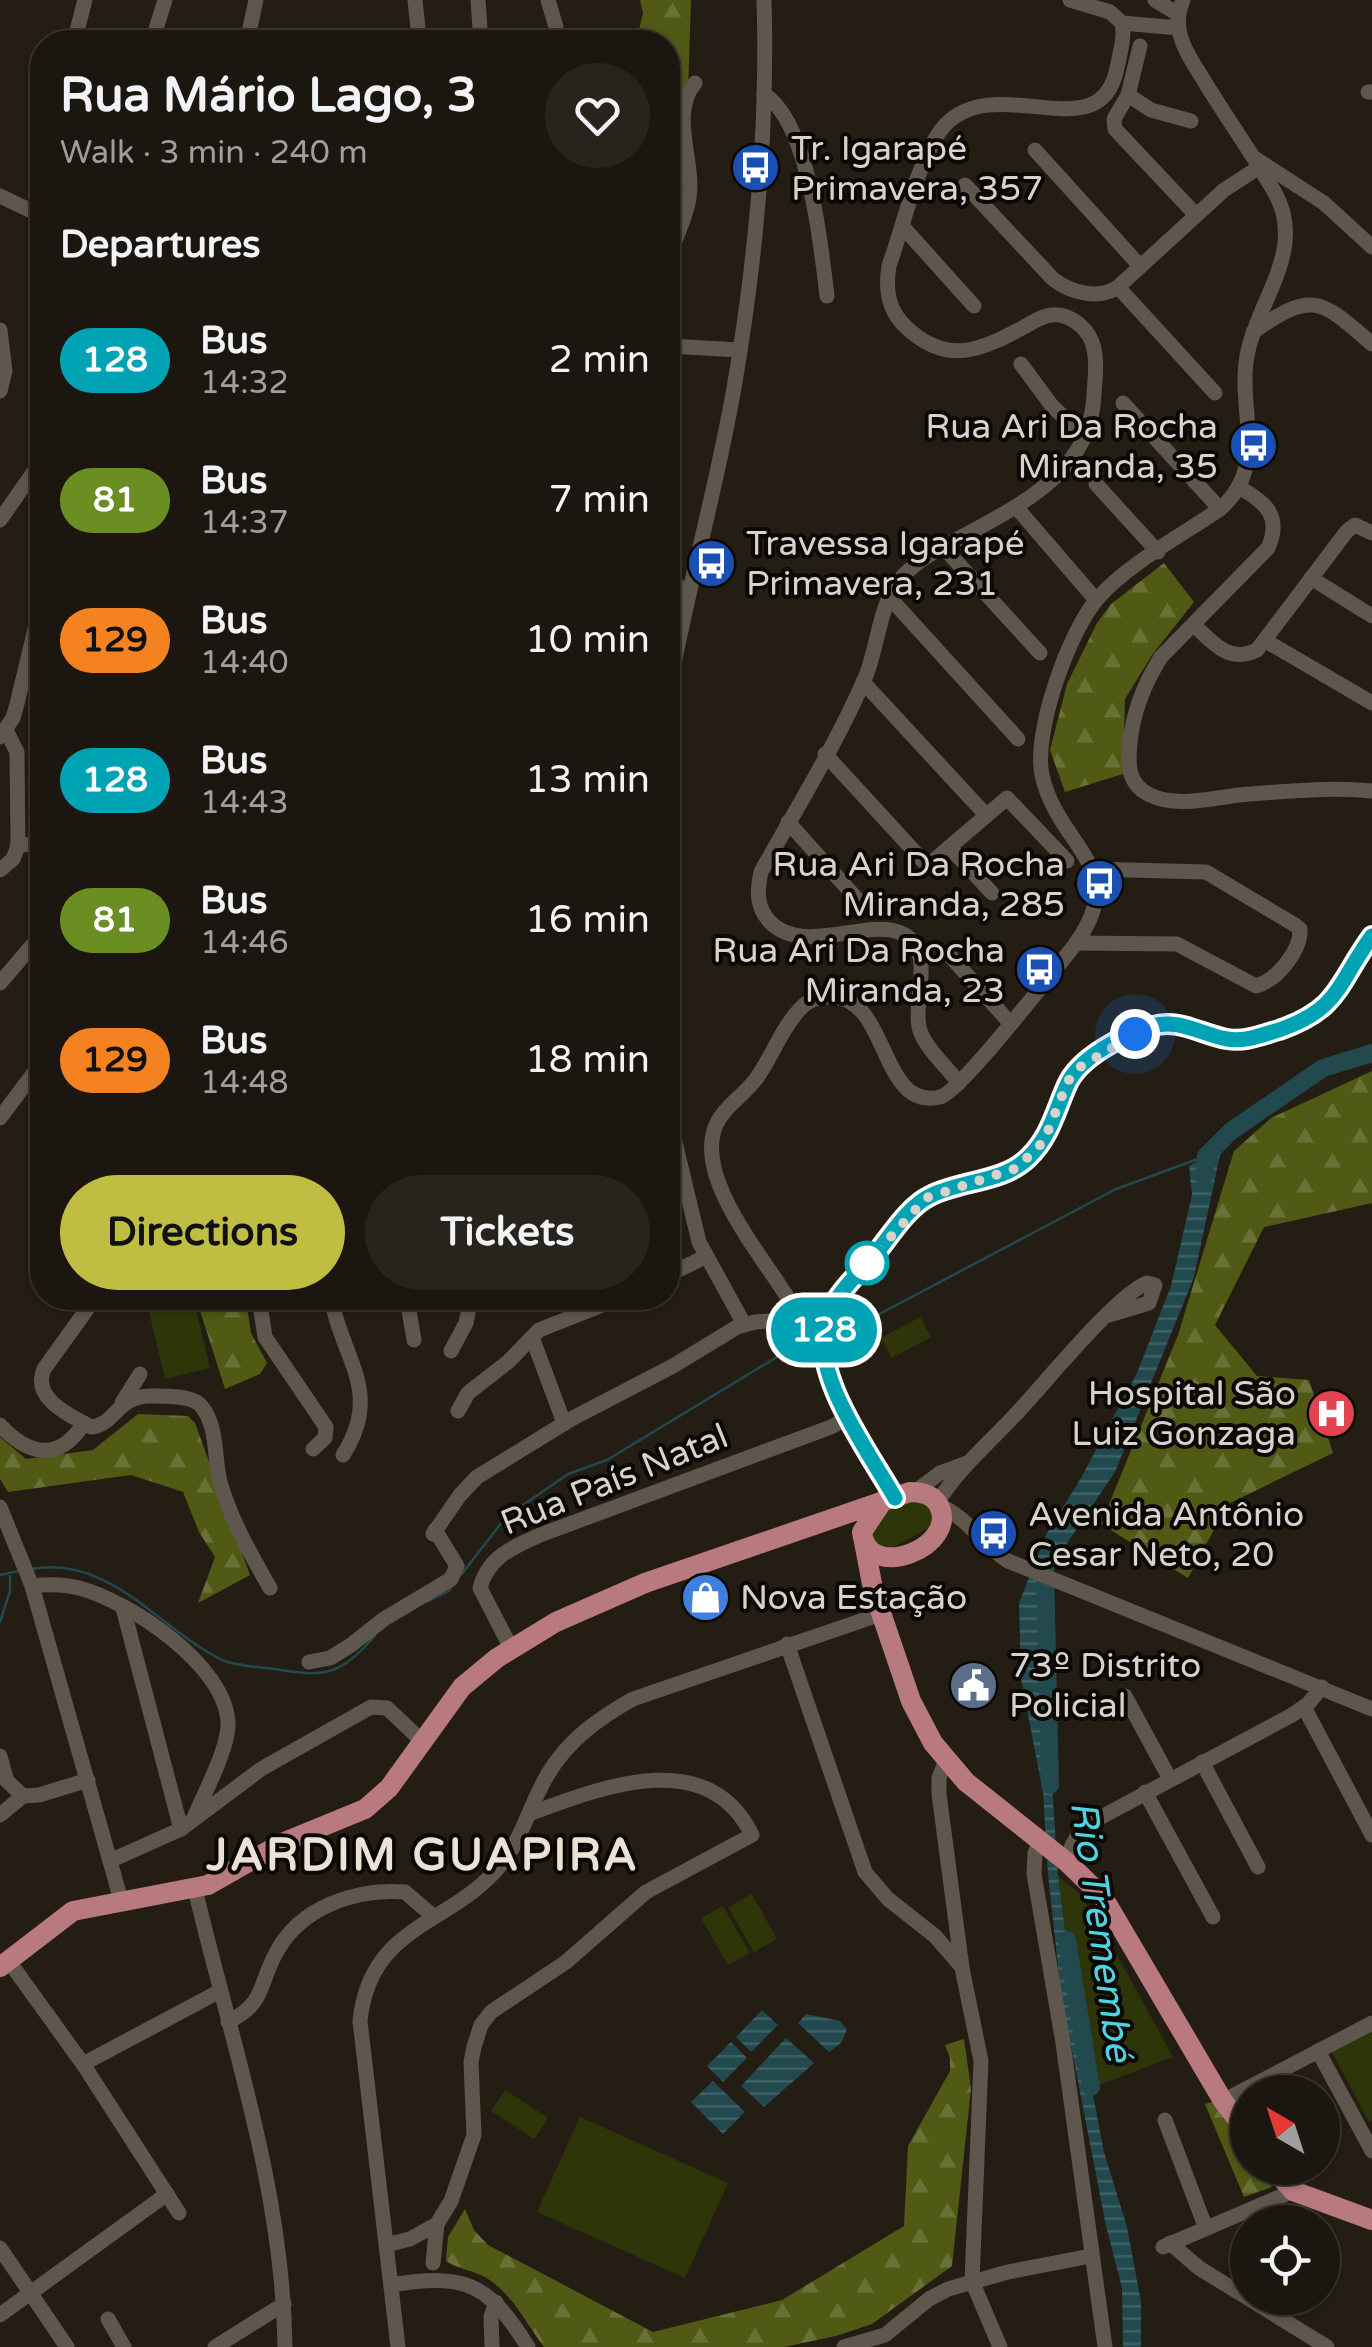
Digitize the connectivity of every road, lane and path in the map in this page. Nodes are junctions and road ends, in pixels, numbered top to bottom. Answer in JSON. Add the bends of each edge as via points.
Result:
{"nodes":[{"id":1,"x":85,"y":0,"type":"edge"},
{"id":2,"x":165,"y":0,"type":"edge"},
{"id":3,"x":256,"y":0,"type":"edge"},
{"id":4,"x":415,"y":0,"type":"edge"},
{"id":5,"x":478,"y":0,"type":"edge"},
{"id":6,"x":548,"y":0,"type":"edge"},
{"id":7,"x":764,"y":0,"type":"edge"},
{"id":8,"x":1070,"y":0,"type":"edge"},
{"id":9,"x":1155,"y":0,"type":"edge"},
{"id":10,"x":1180,"y":14,"type":"edge"},
{"id":11,"x":1122,"y":22,"type":"junction"},
{"id":12,"x":77,"y":30,"type":"edge"},
{"id":13,"x":156,"y":30,"type":"edge"},
{"id":14,"x":250,"y":30,"type":"edge"},
{"id":15,"x":418,"y":30,"type":"edge"},
{"id":16,"x":480,"y":30,"type":"edge"},
{"id":17,"x":554,"y":30,"type":"edge"},
{"id":18,"x":1140,"y":46,"type":"dead end"},
{"id":19,"x":696,"y":83,"type":"dead end"},
{"id":20,"x":764,"y":94,"type":"junction"},
{"id":21,"x":1128,"y":94,"type":"junction"},
{"id":22,"x":1191,"y":121,"type":"dead end"},
{"id":23,"x":1035,"y":150,"type":"dead end"},
{"id":24,"x":1254,"y":162,"type":"junction"},
{"id":25,"x":965,"y":185,"type":"dead end"},
{"id":26,"x":0,"y":196,"type":"edge"},
{"id":27,"x":30,"y":210,"type":"edge"},
{"id":28,"x":1196,"y":215,"type":"junction"},
{"id":29,"x":680,"y":223,"type":"edge"},
{"id":30,"x":903,"y":227,"type":"junction"},
{"id":31,"x":1372,"y":247,"type":"edge"},
{"id":32,"x":1140,"y":266,"type":"junction"},
{"id":33,"x":1113,"y":291,"type":"junction"},
{"id":34,"x":827,"y":296,"type":"dead end"},
{"id":35,"x":974,"y":306,"type":"dead end"},
{"id":36,"x":0,"y":330,"type":"edge"},
{"id":37,"x":1253,"y":332,"type":"junction"},
{"id":38,"x":1372,"y":344,"type":"edge"},
{"id":39,"x":680,"y":347,"type":"edge"},
{"id":40,"x":740,"y":350,"type":"junction"},
{"id":41,"x":1021,"y":364,"type":"dead end"},
{"id":42,"x":0,"y":391,"type":"edge"},
{"id":43,"x":1215,"y":393,"type":"dead end"},
{"id":44,"x":1123,"y":403,"type":"dead end"},
{"id":45,"x":1085,"y":437,"type":"junction"},
{"id":46,"x":30,"y":480,"type":"edge"},
{"id":47,"x":1096,"y":484,"type":"dead end"},
{"id":48,"x":1240,"y":488,"type":"junction"},
{"id":49,"x":1016,"y":507,"type":"junction"},
{"id":50,"x":1220,"y":509,"type":"junction"},
{"id":51,"x":0,"y":520,"type":"edge"},
{"id":52,"x":1372,"y":532,"type":"edge"},
{"id":53,"x":944,"y":547,"type":"junction"},
{"id":54,"x":1158,"y":552,"type":"junction"},
{"id":55,"x":1311,"y":578,"type":"junction"},
{"id":56,"x":680,"y":587,"type":"edge"},
{"id":57,"x":688,"y":594,"type":"junction"},
{"id":58,"x":890,"y":597,"type":"junction"},
{"id":59,"x":1096,"y":600,"type":"junction"},
{"id":60,"x":1372,"y":616,"type":"edge"},
{"id":61,"x":1194,"y":625,"type":"junction"},
{"id":62,"x":680,"y":634,"type":"edge"},
{"id":63,"x":1266,"y":640,"type":"junction"},
{"id":64,"x":30,"y":652,"type":"edge"},
{"id":65,"x":1040,"y":652,"type":"dead end"},
{"id":66,"x":864,"y":682,"type":"junction"},
{"id":67,"x":1372,"y":703,"type":"edge"},
{"id":68,"x":3,"y":734,"type":"edge"},
{"id":69,"x":1018,"y":740,"type":"dead end"},
{"id":70,"x":825,"y":754,"type":"junction"},
{"id":71,"x":1372,"y":791,"type":"edge"},
{"id":72,"x":986,"y":815,"type":"junction"},
{"id":73,"x":788,"y":822,"type":"junction"},
{"id":74,"x":17,"y":844,"type":"junction"},
{"id":75,"x":30,"y":844,"type":"edge"},
{"id":76,"x":949,"y":847,"type":"junction"},
{"id":77,"x":1067,"y":862,"type":"dead end"},
{"id":78,"x":1092,"y":868,"type":"junction"},
{"id":79,"x":0,"y":870,"type":"edge"},
{"id":80,"x":992,"y":893,"type":"dead end"},
{"id":81,"x":865,"y":908,"type":"dead end"},
{"id":82,"x":1372,"y":936,"type":"edge"},
{"id":83,"x":1076,"y":943,"type":"junction"},
{"id":84,"x":30,"y":948,"type":"edge"},
{"id":85,"x":950,"y":956,"type":"dead end"},
{"id":86,"x":0,"y":984,"type":"edge"},
{"id":87,"x":1011,"y":1024,"type":"junction"},
{"id":88,"x":30,"y":1078,"type":"edge"},
{"id":89,"x":959,"y":1083,"type":"junction"},
{"id":90,"x":0,"y":1118,"type":"edge"},
{"id":91,"x":680,"y":1168,"type":"edge"},
{"id":92,"x":705,"y":1257,"type":"junction"},
{"id":93,"x":680,"y":1269,"type":"edge"},
{"id":94,"x":86,"y":1310,"type":"edge"},
{"id":95,"x":262,"y":1310,"type":"edge"},
{"id":96,"x":334,"y":1310,"type":"edge"},
{"id":97,"x":409,"y":1310,"type":"edge"},
{"id":98,"x":469,"y":1310,"type":"edge"},
{"id":99,"x":573,"y":1310,"type":"edge"},
{"id":100,"x":589,"y":1310,"type":"edge"},
{"id":101,"x":1109,"y":1314,"type":"dead end"},
{"id":102,"x":575,"y":1316,"type":"junction"},
{"id":103,"x":801,"y":1320,"type":"junction"},
{"id":104,"x":744,"y":1324,"type":"junction"},
{"id":105,"x":825,"y":1326,"type":"junction"},
{"id":106,"x":532,"y":1337,"type":"junction"},
{"id":107,"x":414,"y":1340,"type":"dead end"},
{"id":108,"x":451,"y":1351,"type":"dead end"},
{"id":109,"x":140,"y":1374,"type":"dead end"},
{"id":110,"x":122,"y":1403,"type":"junction"},
{"id":111,"x":458,"y":1411,"type":"dead end"},
{"id":112,"x":850,"y":1417,"type":"junction"},
{"id":113,"x":84,"y":1423,"type":"junction"},
{"id":114,"x":564,"y":1423,"type":"junction"},
{"id":115,"x":0,"y":1425,"type":"edge"},
{"id":116,"x":313,"y":1449,"type":"dead end"},
{"id":117,"x":343,"y":1455,"type":"dead end"},
{"id":118,"x":966,"y":1463,"type":"junction"},
{"id":119,"x":916,"y":1492,"type":"junction"},
{"id":120,"x":889,"y":1500,"type":"junction"},
{"id":121,"x":938,"y":1504,"type":"junction"},
{"id":122,"x":0,"y":1507,"type":"edge"},
{"id":123,"x":828,"y":1522,"type":"junction"},
{"id":124,"x":940,"y":1531,"type":"junction"},
{"id":125,"x":977,"y":1537,"type":"junction"},
{"id":126,"x":862,"y":1540,"type":"junction"},
{"id":127,"x":886,"y":1558,"type":"junction"},
{"id":128,"x":31,"y":1583,"type":"junction"},
{"id":129,"x":270,"y":1588,"type":"dead end"},
{"id":130,"x":123,"y":1608,"type":"junction"},
{"id":131,"x":883,"y":1610,"type":"junction"},
{"id":132,"x":787,"y":1644,"type":"junction"},
{"id":133,"x":511,"y":1648,"type":"junction"},
{"id":134,"x":309,"y":1662,"type":"dead end"},
{"id":135,"x":1322,"y":1688,"type":"junction"},
{"id":136,"x":1125,"y":1696,"type":"dead end"},
{"id":137,"x":1304,"y":1707,"type":"junction"},
{"id":138,"x":1372,"y":1709,"type":"edge"},
{"id":139,"x":422,"y":1740,"type":"junction"},
{"id":140,"x":0,"y":1756,"type":"edge"},
{"id":141,"x":946,"y":1760,"type":"junction"},
{"id":142,"x":1202,"y":1762,"type":"junction"},
{"id":143,"x":1170,"y":1779,"type":"junction"},
{"id":144,"x":88,"y":1780,"type":"junction"},
{"id":145,"x":1145,"y":1792,"type":"junction"},
{"id":146,"x":23,"y":1796,"type":"junction"},
{"id":147,"x":4,"y":1812,"type":"edge"},
{"id":148,"x":529,"y":1814,"type":"junction"},
{"id":149,"x":194,"y":1818,"type":"junction"},
{"id":150,"x":181,"y":1829,"type":"junction"},
{"id":151,"x":1372,"y":1835,"type":"edge"},
{"id":152,"x":1042,"y":1842,"type":"junction"},
{"id":153,"x":112,"y":1860,"type":"junction"},
{"id":154,"x":1068,"y":1863,"type":"junction"},
{"id":155,"x":1258,"y":1867,"type":"dead end"},
{"id":156,"x":195,"y":1889,"type":"junction"},
{"id":157,"x":122,"y":1900,"type":"junction"},
{"id":158,"x":433,"y":1916,"type":"junction"},
{"id":159,"x":1212,"y":1917,"type":"dead end"},
{"id":160,"x":4,"y":1964,"type":"edge"},
{"id":161,"x":962,"y":1968,"type":"junction"},
{"id":162,"x":220,"y":1992,"type":"junction"},
{"id":163,"x":228,"y":2022,"type":"junction"},
{"id":164,"x":1372,"y":2022,"type":"edge"},
{"id":165,"x":1318,"y":2050,"type":"junction"},
{"id":166,"x":83,"y":2064,"type":"junction"},
{"id":167,"x":1223,"y":2100,"type":"junction"},
{"id":168,"x":1230,"y":2110,"type":"edge"},
{"id":169,"x":1165,"y":2120,"type":"dead end"},
{"id":170,"x":1372,"y":2151,"type":"edge"},
{"id":171,"x":1288,"y":2185,"type":"edge"},
{"id":172,"x":1293,"y":2190,"type":"junction"},
{"id":173,"x":167,"y":2194,"type":"junction"},
{"id":174,"x":178,"y":2213,"type":"dead end"},
{"id":175,"x":1372,"y":2220,"type":"edge"},
{"id":176,"x":437,"y":2224,"type":"junction"},
{"id":177,"x":1205,"y":2226,"type":"junction"},
{"id":178,"x":410,"y":2240,"type":"junction"},
{"id":179,"x":386,"y":2246,"type":"junction"},
{"id":180,"x":0,"y":2248,"type":"edge"},
{"id":181,"x":1092,"y":2256,"type":"junction"},
{"id":182,"x":432,"y":2257,"type":"junction"},
{"id":183,"x":423,"y":2280,"type":"junction"},
{"id":184,"x":448,"y":2280,"type":"junction"},
{"id":185,"x":972,"y":2280,"type":"junction"},
{"id":186,"x":391,"y":2285,"type":"junction"},
{"id":187,"x":31,"y":2293,"type":"junction"},
{"id":188,"x":496,"y":2302,"type":"junction"},
{"id":189,"x":284,"y":2304,"type":"junction"},
{"id":190,"x":0,"y":2315,"type":"edge"},
{"id":191,"x":108,"y":2320,"type":"dead end"},
{"id":192,"x":888,"y":2341,"type":"edge"},
{"id":193,"x":66,"y":2347,"type":"edge"},
{"id":194,"x":124,"y":2347,"type":"edge"},
{"id":195,"x":215,"y":2347,"type":"edge"},
{"id":196,"x":285,"y":2347,"type":"edge"},
{"id":197,"x":398,"y":2347,"type":"edge"},
{"id":198,"x":492,"y":2347,"type":"edge"},
{"id":199,"x":528,"y":2347,"type":"edge"},
{"id":200,"x":844,"y":2347,"type":"edge"},
{"id":201,"x":1000,"y":2347,"type":"edge"},
{"id":202,"x":1104,"y":2347,"type":"edge"},
{"id":203,"x":1327,"y":2347,"type":"edge"}],
"edges":[{"from":1,"to":12,"type":"street"},
{"from":2,"to":13,"type":"street"},
{"from":3,"to":14,"type":"street"},
{"from":4,"to":15,"type":"street"},
{"from":5,"to":16,"type":"street"},
{"from":6,"to":17,"type":"street"},
{"from":7,"to":20,"type":"street"},
{"from":8,"to":11,"type":"street"},
{"from":9,"to":10,"type":"street"},
{"from":10,"to":11,"type":"street"},
{"from":10,"to":24,"type":"street","via":[[1188,54]]},
{"from":11,"to":30,"type":"street","via":[[1114,81],[1092,107],[1000,102],[948,122],[928,153]]},
{"from":18,"to":21,"type":"street"},
{"from":19,"to":29,"type":"street","via":[[688,92],[690,194]]},
{"from":20,"to":34,"type":"street","via":[[791,128],[818,219]]},
{"from":20,"to":40,"type":"street","via":[[760,192]]},
{"from":21,"to":22,"type":"street","via":[[1150,110]]},
{"from":21,"to":28,"type":"street","via":[[1114,124]]},
{"from":23,"to":32,"type":"street"},
{"from":24,"to":28,"type":"street"},
{"from":24,"to":31,"type":"street","via":[[1324,203]]},
{"from":24,"to":37,"type":"street","via":[[1282,208],[1286,244]]},
{"from":25,"to":33,"type":"street","via":[[1053,279],[1070,289]]},
{"from":26,"to":27,"type":"street"},
{"from":28,"to":32,"type":"street"},
{"from":30,"to":35,"type":"street"},
{"from":30,"to":45,"type":"street","via":[[889,266],[888,298],[902,324],[928,343],[975,350],[1056,314],[1086,332],[1095,363]]},
{"from":32,"to":33,"type":"street"},
{"from":33,"to":43,"type":"street"},
{"from":36,"to":42,"type":"street"},
{"from":37,"to":38,"type":"street","via":[[1311,303],[1334,311]]},
{"from":37,"to":48,"type":"street","via":[[1246,374],[1248,454]]},
{"from":39,"to":40,"type":"street"},
{"from":40,"to":57,"type":"street"},
{"from":41,"to":45,"type":"street"},
{"from":44,"to":50,"type":"street"},
{"from":45,"to":49,"type":"street","via":[[1068,466]]},
{"from":46,"to":51,"type":"street"},
{"from":47,"to":54,"type":"street"},
{"from":48,"to":50,"type":"street"},
{"from":48,"to":61,"type":"street","via":[[1267,506],[1273,537]]},
{"from":49,"to":53,"type":"street"},
{"from":49,"to":59,"type":"street"},
{"from":50,"to":54,"type":"street"},
{"from":52,"to":55,"type":"street","via":[[1355,525]]},
{"from":53,"to":58,"type":"street","via":[[907,571]]},
{"from":53,"to":65,"type":"street"},
{"from":54,"to":59,"type":"street"},
{"from":55,"to":60,"type":"street"},
{"from":55,"to":63,"type":"street"},
{"from":56,"to":57,"type":"street"},
{"from":57,"to":62,"type":"street"},
{"from":58,"to":66,"type":"street"},
{"from":58,"to":69,"type":"street"},
{"from":59,"to":78,"type":"street","via":[[1046,712],[1040,756],[1049,796]]},
{"from":61,"to":63,"type":"street","via":[[1237,656]]},
{"from":61,"to":71,"type":"street","via":[[1162,657],[1141,694],[1128,768],[1140,788],[1176,800]]},
{"from":63,"to":67,"type":"street"},
{"from":64,"to":68,"type":"street"},
{"from":66,"to":70,"type":"street"},
{"from":66,"to":72,"type":"street"},
{"from":68,"to":74,"type":"street","via":[[17,752]]},
{"from":70,"to":73,"type":"street"},
{"from":70,"to":76,"type":"street","via":[[926,863]]},
{"from":72,"to":76,"type":"street"},
{"from":72,"to":77,"type":"street","via":[[1009,798]]},
{"from":73,"to":81,"type":"street"},
{"from":73,"to":89,"type":"street","via":[[761,872],[758,901],[764,914],[800,937],[892,930],[911,940],[920,958],[918,1025]]},
{"from":74,"to":75,"type":"street"},
{"from":74,"to":79,"type":"street"},
{"from":76,"to":80,"type":"street"},
{"from":78,"to":83,"type":"street","via":[[1096,902]]},
{"from":78,"to":83,"type":"street","via":[[1206,872],[1295,925],[1300,938],[1280,970],[1256,986],[1177,944]]},
{"from":82,"to":105,"type":"street","via":[[1329,1004],[1300,1022],[1245,1040],[1155,1024],[1098,1054],[1068,1081],[1044,1141],[1030,1157],[1017,1168],[922,1201],[842,1293]]},
{"from":83,"to":87,"type":"street"},
{"from":84,"to":86,"type":"street"},
{"from":85,"to":87,"type":"street"},
{"from":87,"to":89,"type":"street"},
{"from":88,"to":90,"type":"street"},
{"from":89,"to":103,"type":"street","via":[[938,1098],[908,1089],[862,1009],[823,996],[797,1012],[753,1084],[722,1116],[712,1138],[724,1198]]},
{"from":91,"to":92,"type":"street"},
{"from":92,"to":93,"type":"street"},
{"from":92,"to":104,"type":"street"},
{"from":94,"to":113,"type":"street","via":[[39,1384],[47,1398]]},
{"from":95,"to":116,"type":"street","via":[[265,1337],[326,1427],[326,1438]]},
{"from":96,"to":117,"type":"street","via":[[362,1394],[357,1428]]},
{"from":97,"to":107,"type":"street"},
{"from":98,"to":108,"type":"street"},
{"from":99,"to":102,"type":"street"},
{"from":100,"to":102,"type":"street"},
{"from":101,"to":118,"type":"street"},
{"from":102,"to":106,"type":"street"},
{"from":103,"to":104,"type":"street"},
{"from":103,"to":105,"type":"street"},
{"from":104,"to":114,"type":"street"},
{"from":105,"to":112,"type":"street","via":[[829,1375]]},
{"from":106,"to":111,"type":"street"},
{"from":106,"to":114,"type":"street"},
{"from":109,"to":110,"type":"street"},
{"from":110,"to":113,"type":"street","via":[[102,1425]]},
{"from":110,"to":129,"type":"street","via":[[146,1396],[194,1400],[203,1407],[220,1480]]},
{"from":112,"to":120,"type":"street"},
{"from":112,"to":133,"type":"street","name":"Rua País Natal","via":[[504,1552],[480,1588]]},
{"from":113,"to":115,"type":"street","via":[[62,1448],[45,1452],[16,1442]]},
{"from":114,"to":134,"type":"street","via":[[460,1494],[434,1532],[457,1566],[450,1579],[330,1658]]},
{"from":118,"to":119,"type":"street"},
{"from":118,"to":121,"type":"street"},
{"from":119,"to":120,"type":"main road"},
{"from":119,"to":121,"type":"main road"},
{"from":120,"to":123,"type":"main road"},
{"from":120,"to":126,"type":"main road","via":[[866,1523]]},
{"from":121,"to":124,"type":"main road"},
{"from":121,"to":125,"type":"street"},
{"from":122,"to":128,"type":"street"},
{"from":123,"to":126,"type":"main road"},
{"from":123,"to":133,"type":"main road","via":[[601,1600]]},
{"from":124,"to":125,"type":"street"},
{"from":124,"to":127,"type":"main road","via":[[900,1558]]},
{"from":125,"to":135,"type":"street","via":[[1008,1561],[1072,1590]]},
{"from":126,"to":127,"type":"main road"},
{"from":126,"to":131,"type":"main road"},
{"from":127,"to":131,"type":"main road"},
{"from":128,"to":130,"type":"street","via":[[79,1588]]},
{"from":128,"to":144,"type":"street"},
{"from":130,"to":149,"type":"street","via":[[203,1665],[223,1700],[228,1727]]},
{"from":130,"to":150,"type":"street"},
{"from":131,"to":132,"type":"street"},
{"from":131,"to":141,"type":"main road","via":[[911,1702]]},
{"from":132,"to":148,"type":"street","via":[[610,1712],[560,1756]]},
{"from":132,"to":161,"type":"street","via":[[865,1872]]},
{"from":133,"to":139,"type":"main road","via":[[462,1687]]},
{"from":135,"to":137,"type":"street"},
{"from":135,"to":138,"type":"street"},
{"from":136,"to":143,"type":"street"},
{"from":137,"to":142,"type":"street"},
{"from":137,"to":151,"type":"street"},
{"from":139,"to":149,"type":"street","via":[[388,1708],[371,1707],[256,1772]]},
{"from":139,"to":156,"type":"main road","via":[[370,1806]]},
{"from":140,"to":146,"type":"street","via":[[7,1781]]},
{"from":141,"to":152,"type":"main road"},
{"from":141,"to":161,"type":"street","via":[[938,1794]]},
{"from":142,"to":143,"type":"street"},
{"from":142,"to":155,"type":"street"},
{"from":143,"to":145,"type":"street"},
{"from":144,"to":146,"type":"street"},
{"from":144,"to":153,"type":"street"},
{"from":145,"to":154,"type":"street","via":[[1082,1830]]},
{"from":145,"to":159,"type":"street"},
{"from":146,"to":147,"type":"street"},
{"from":148,"to":158,"type":"street","via":[[503,1862]]},
{"from":148,"to":176,"type":"street","via":[[613,1785],[668,1779],[719,1796],[752,1835],[646,1892],[566,1962],[491,2012],[472,2062],[469,2154]]},
{"from":149,"to":150,"type":"street"},
{"from":150,"to":153,"type":"street"},
{"from":152,"to":154,"type":"main road"},
{"from":152,"to":181,"type":"street","via":[[1034,1874]]},
{"from":153,"to":157,"type":"street"},
{"from":154,"to":167,"type":"main road","via":[[1111,1908]]},
{"from":156,"to":157,"type":"main road"},
{"from":156,"to":162,"type":"street"},
{"from":157,"to":160,"type":"main road","via":[[73,1911]]},
{"from":158,"to":163,"type":"street","via":[[406,1892],[359,1894],[330,1904],[284,1940],[258,2000]]},
{"from":158,"to":179,"type":"street","via":[[385,1956],[362,2000]]},
{"from":160,"to":166,"type":"street"},
{"from":161,"to":185,"type":"street","via":[[982,2080]]},
{"from":162,"to":163,"type":"street"},
{"from":162,"to":166,"type":"street"},
{"from":163,"to":189,"type":"street","via":[[272,2197]]},
{"from":164,"to":165,"type":"street"},
{"from":165,"to":167,"type":"street"},
{"from":165,"to":170,"type":"street"},
{"from":166,"to":173,"type":"street"},
{"from":167,"to":168,"type":"main road"},
{"from":169,"to":177,"type":"street"},
{"from":171,"to":172,"type":"main road"},
{"from":172,"to":175,"type":"main road"},
{"from":172,"to":177,"type":"street"},
{"from":173,"to":174,"type":"street"},
{"from":173,"to":187,"type":"street"},
{"from":176,"to":178,"type":"street"},
{"from":176,"to":182,"type":"street"},
{"from":177,"to":203,"type":"street","via":[[1166,2246]]},
{"from":178,"to":179,"type":"street"},
{"from":178,"to":182,"type":"street"},
{"from":179,"to":186,"type":"street"},
{"from":180,"to":187,"type":"street"},
{"from":181,"to":185,"type":"street"},
{"from":181,"to":202,"type":"street"},
{"from":182,"to":183,"type":"street"},
{"from":182,"to":184,"type":"street"},
{"from":183,"to":184,"type":"street"},
{"from":183,"to":186,"type":"street"},
{"from":184,"to":188,"type":"street"},
{"from":185,"to":192,"type":"street","via":[[929,2299]]},
{"from":185,"to":201,"type":"street"},
{"from":186,"to":197,"type":"street"},
{"from":187,"to":190,"type":"street"},
{"from":187,"to":193,"type":"street"},
{"from":188,"to":198,"type":"street"},
{"from":188,"to":199,"type":"street"},
{"from":189,"to":195,"type":"street"},
{"from":189,"to":196,"type":"street"},
{"from":191,"to":194,"type":"street"},
{"from":192,"to":200,"type":"street"}]}
